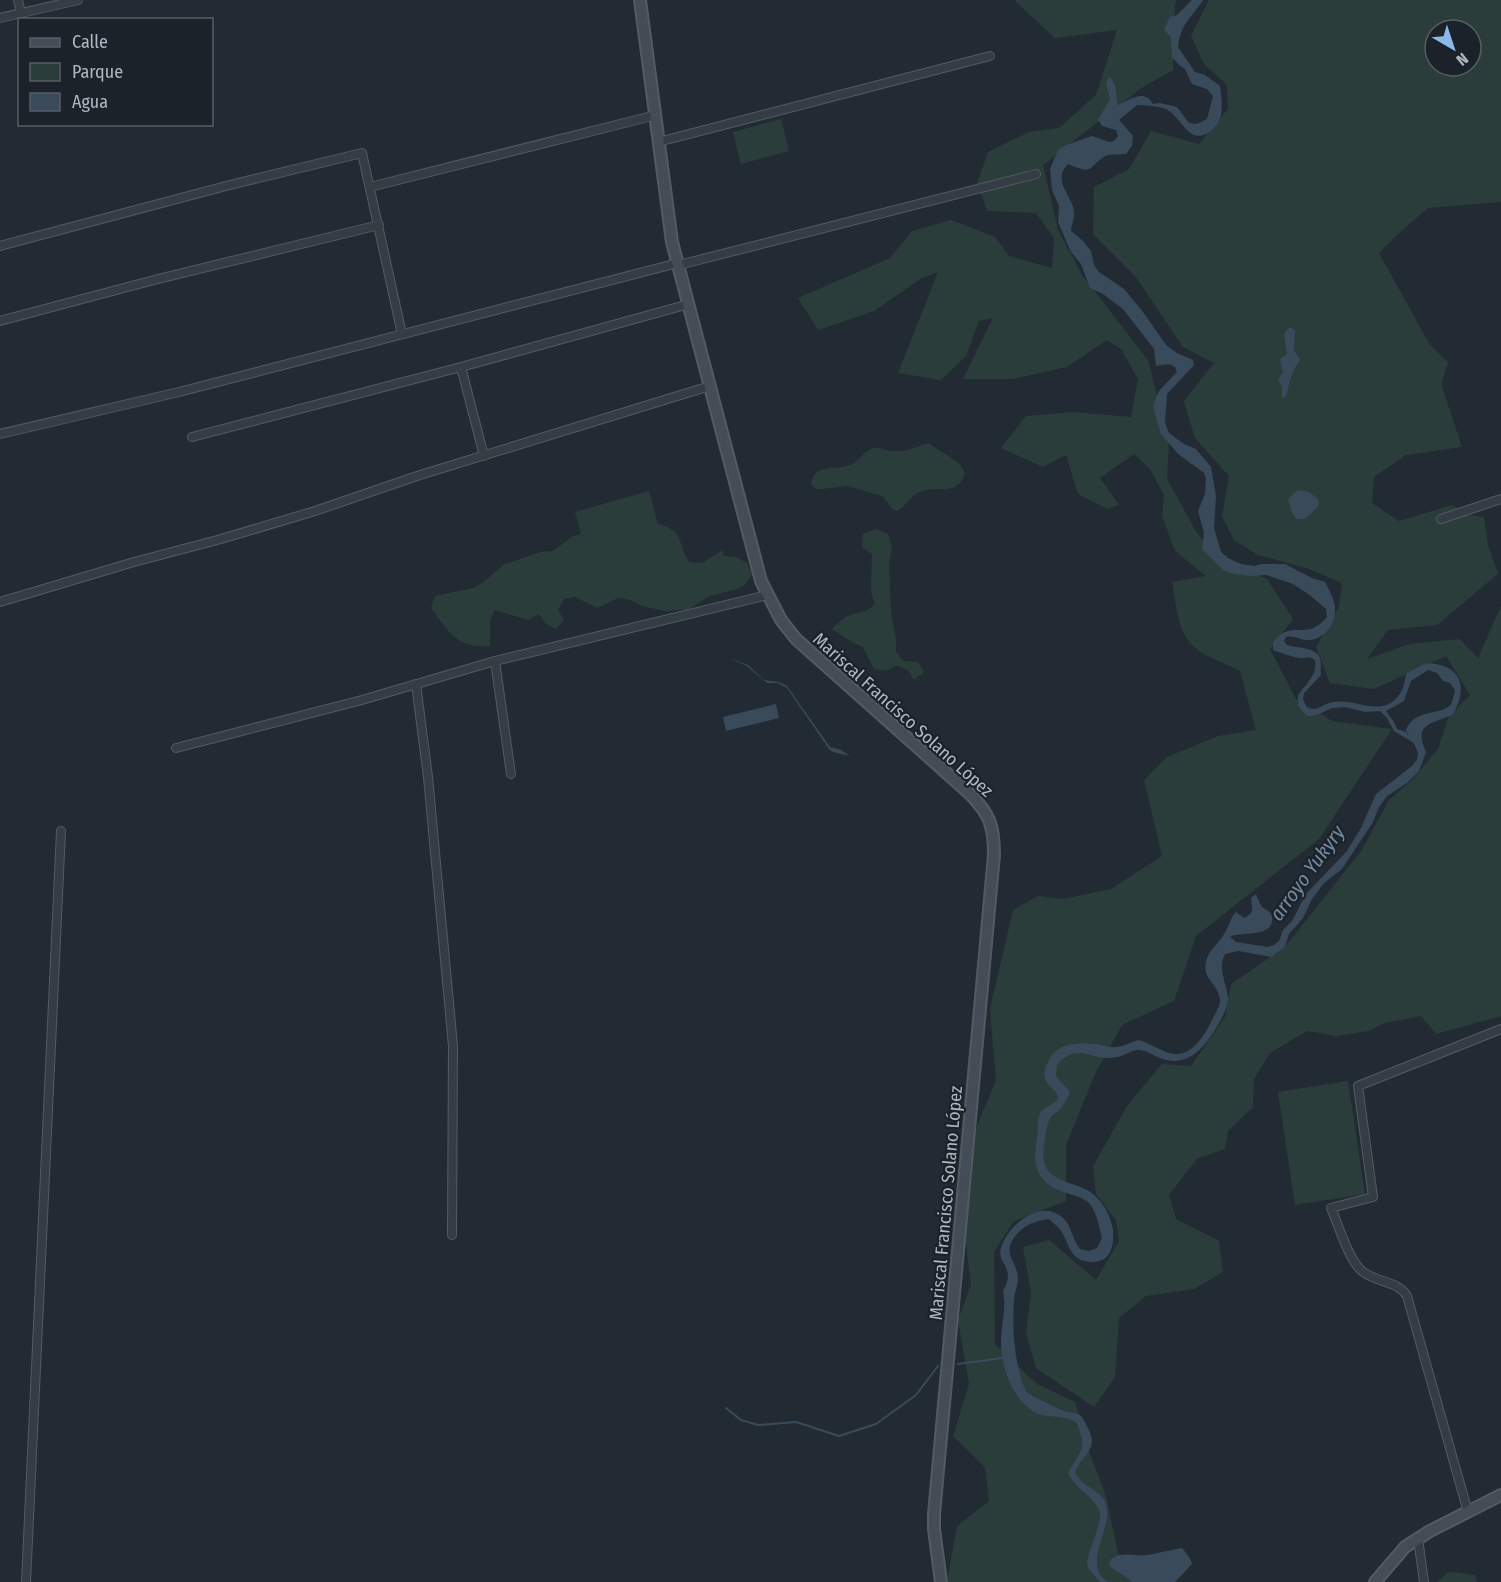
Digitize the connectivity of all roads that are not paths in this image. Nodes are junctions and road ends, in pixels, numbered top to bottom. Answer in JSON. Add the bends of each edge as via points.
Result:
{"nodes":[{"id":1,"x":18,"y":0,"type":"edge"},
{"id":2,"x":78,"y":0,"type":"edge"},
{"id":3,"x":640,"y":0,"type":"edge"},
{"id":4,"x":21,"y":13,"type":"junction"},
{"id":5,"x":0,"y":18,"type":"edge"},
{"id":6,"x":990,"y":56,"type":"dead end"},
{"id":7,"x":656,"y":116,"type":"junction"},
{"id":8,"x":658,"y":142,"type":"junction"},
{"id":9,"x":1036,"y":174,"type":"dead end"},
{"id":10,"x":370,"y":187,"type":"junction"},
{"id":11,"x":379,"y":225,"type":"junction"},
{"id":12,"x":0,"y":246,"type":"edge"},
{"id":13,"x":679,"y":264,"type":"junction"},
{"id":14,"x":688,"y":304,"type":"junction"},
{"id":15,"x":0,"y":321,"type":"edge"},
{"id":16,"x":402,"y":334,"type":"junction"},
{"id":17,"x":461,"y":367,"type":"junction"},
{"id":18,"x":710,"y":386,"type":"junction"},
{"id":19,"x":0,"y":434,"type":"edge"},
{"id":20,"x":192,"y":437,"type":"dead end"},
{"id":21,"x":484,"y":456,"type":"junction"},
{"id":22,"x":1501,"y":499,"type":"edge"},
{"id":23,"x":1441,"y":519,"type":"dead end"},
{"id":24,"x":768,"y":595,"type":"junction"},
{"id":25,"x":0,"y":602,"type":"edge"},
{"id":26,"x":495,"y":661,"type":"junction"},
{"id":27,"x":416,"y":684,"type":"junction"},
{"id":28,"x":176,"y":748,"type":"dead end"},
{"id":29,"x":511,"y":774,"type":"dead end"},
{"id":30,"x":61,"y":831,"type":"dead end"},
{"id":31,"x":1501,"y":1029,"type":"edge"},
{"id":32,"x":452,"y":1235,"type":"dead end"},
{"id":33,"x":1501,"y":1495,"type":"edge"},
{"id":34,"x":1468,"y":1512,"type":"junction"},
{"id":35,"x":1418,"y":1538,"type":"junction"},
{"id":36,"x":26,"y":1582,"type":"edge"},
{"id":37,"x":941,"y":1582,"type":"edge"},
{"id":38,"x":1375,"y":1582,"type":"edge"},
{"id":39,"x":1424,"y":1582,"type":"edge"}],
"edges":[{"from":1,"to":4,"type":"street"},
{"from":2,"to":4,"type":"street"},
{"from":3,"to":7,"type":"main road","name":"Mariscal Francisco Solano López"},
{"from":4,"to":5,"type":"street"},
{"from":6,"to":8,"type":"street"},
{"from":7,"to":8,"type":"main road","name":"Mariscal Francisco Solano López"},
{"from":7,"to":10,"type":"street"},
{"from":8,"to":13,"type":"main road","name":"Mariscal Francisco Solano López"},
{"from":9,"to":13,"type":"street"},
{"from":10,"to":11,"type":"street"},
{"from":10,"to":12,"type":"street","via":[[362,153]]},
{"from":11,"to":15,"type":"street"},
{"from":11,"to":16,"type":"street"},
{"from":13,"to":14,"type":"main road","name":"Mariscal Francisco Solano López"},
{"from":13,"to":16,"type":"street"},
{"from":14,"to":17,"type":"street"},
{"from":14,"to":18,"type":"main road","name":"Mariscal Francisco Solano López"},
{"from":16,"to":19,"type":"street"},
{"from":17,"to":20,"type":"street"},
{"from":17,"to":21,"type":"street"},
{"from":18,"to":21,"type":"street"},
{"from":18,"to":24,"type":"main road","name":"Mariscal Francisco Solano López"},
{"from":21,"to":25,"type":"street","via":[[315,511]]},
{"from":22,"to":23,"type":"street"},
{"from":24,"to":26,"type":"street"},
{"from":24,"to":37,"type":"main road","name":"Mariscal Francisco Solano López","via":[[796,639],[969,793],[993,828],[994,855],[934,1514]]},
{"from":26,"to":27,"type":"street"},
{"from":26,"to":29,"type":"street"},
{"from":27,"to":28,"type":"street"},
{"from":27,"to":32,"type":"street","via":[[453,1046]]},
{"from":30,"to":36,"type":"street"},
{"from":31,"to":34,"type":"street","via":[[1358,1086],[1373,1197],[1331,1208],[1357,1266],[1400,1288],[1407,1296]]},
{"from":33,"to":34,"type":"main road"},
{"from":34,"to":35,"type":"main road"},
{"from":35,"to":38,"type":"main road","via":[[1405,1546]]},
{"from":35,"to":39,"type":"street"}]}
